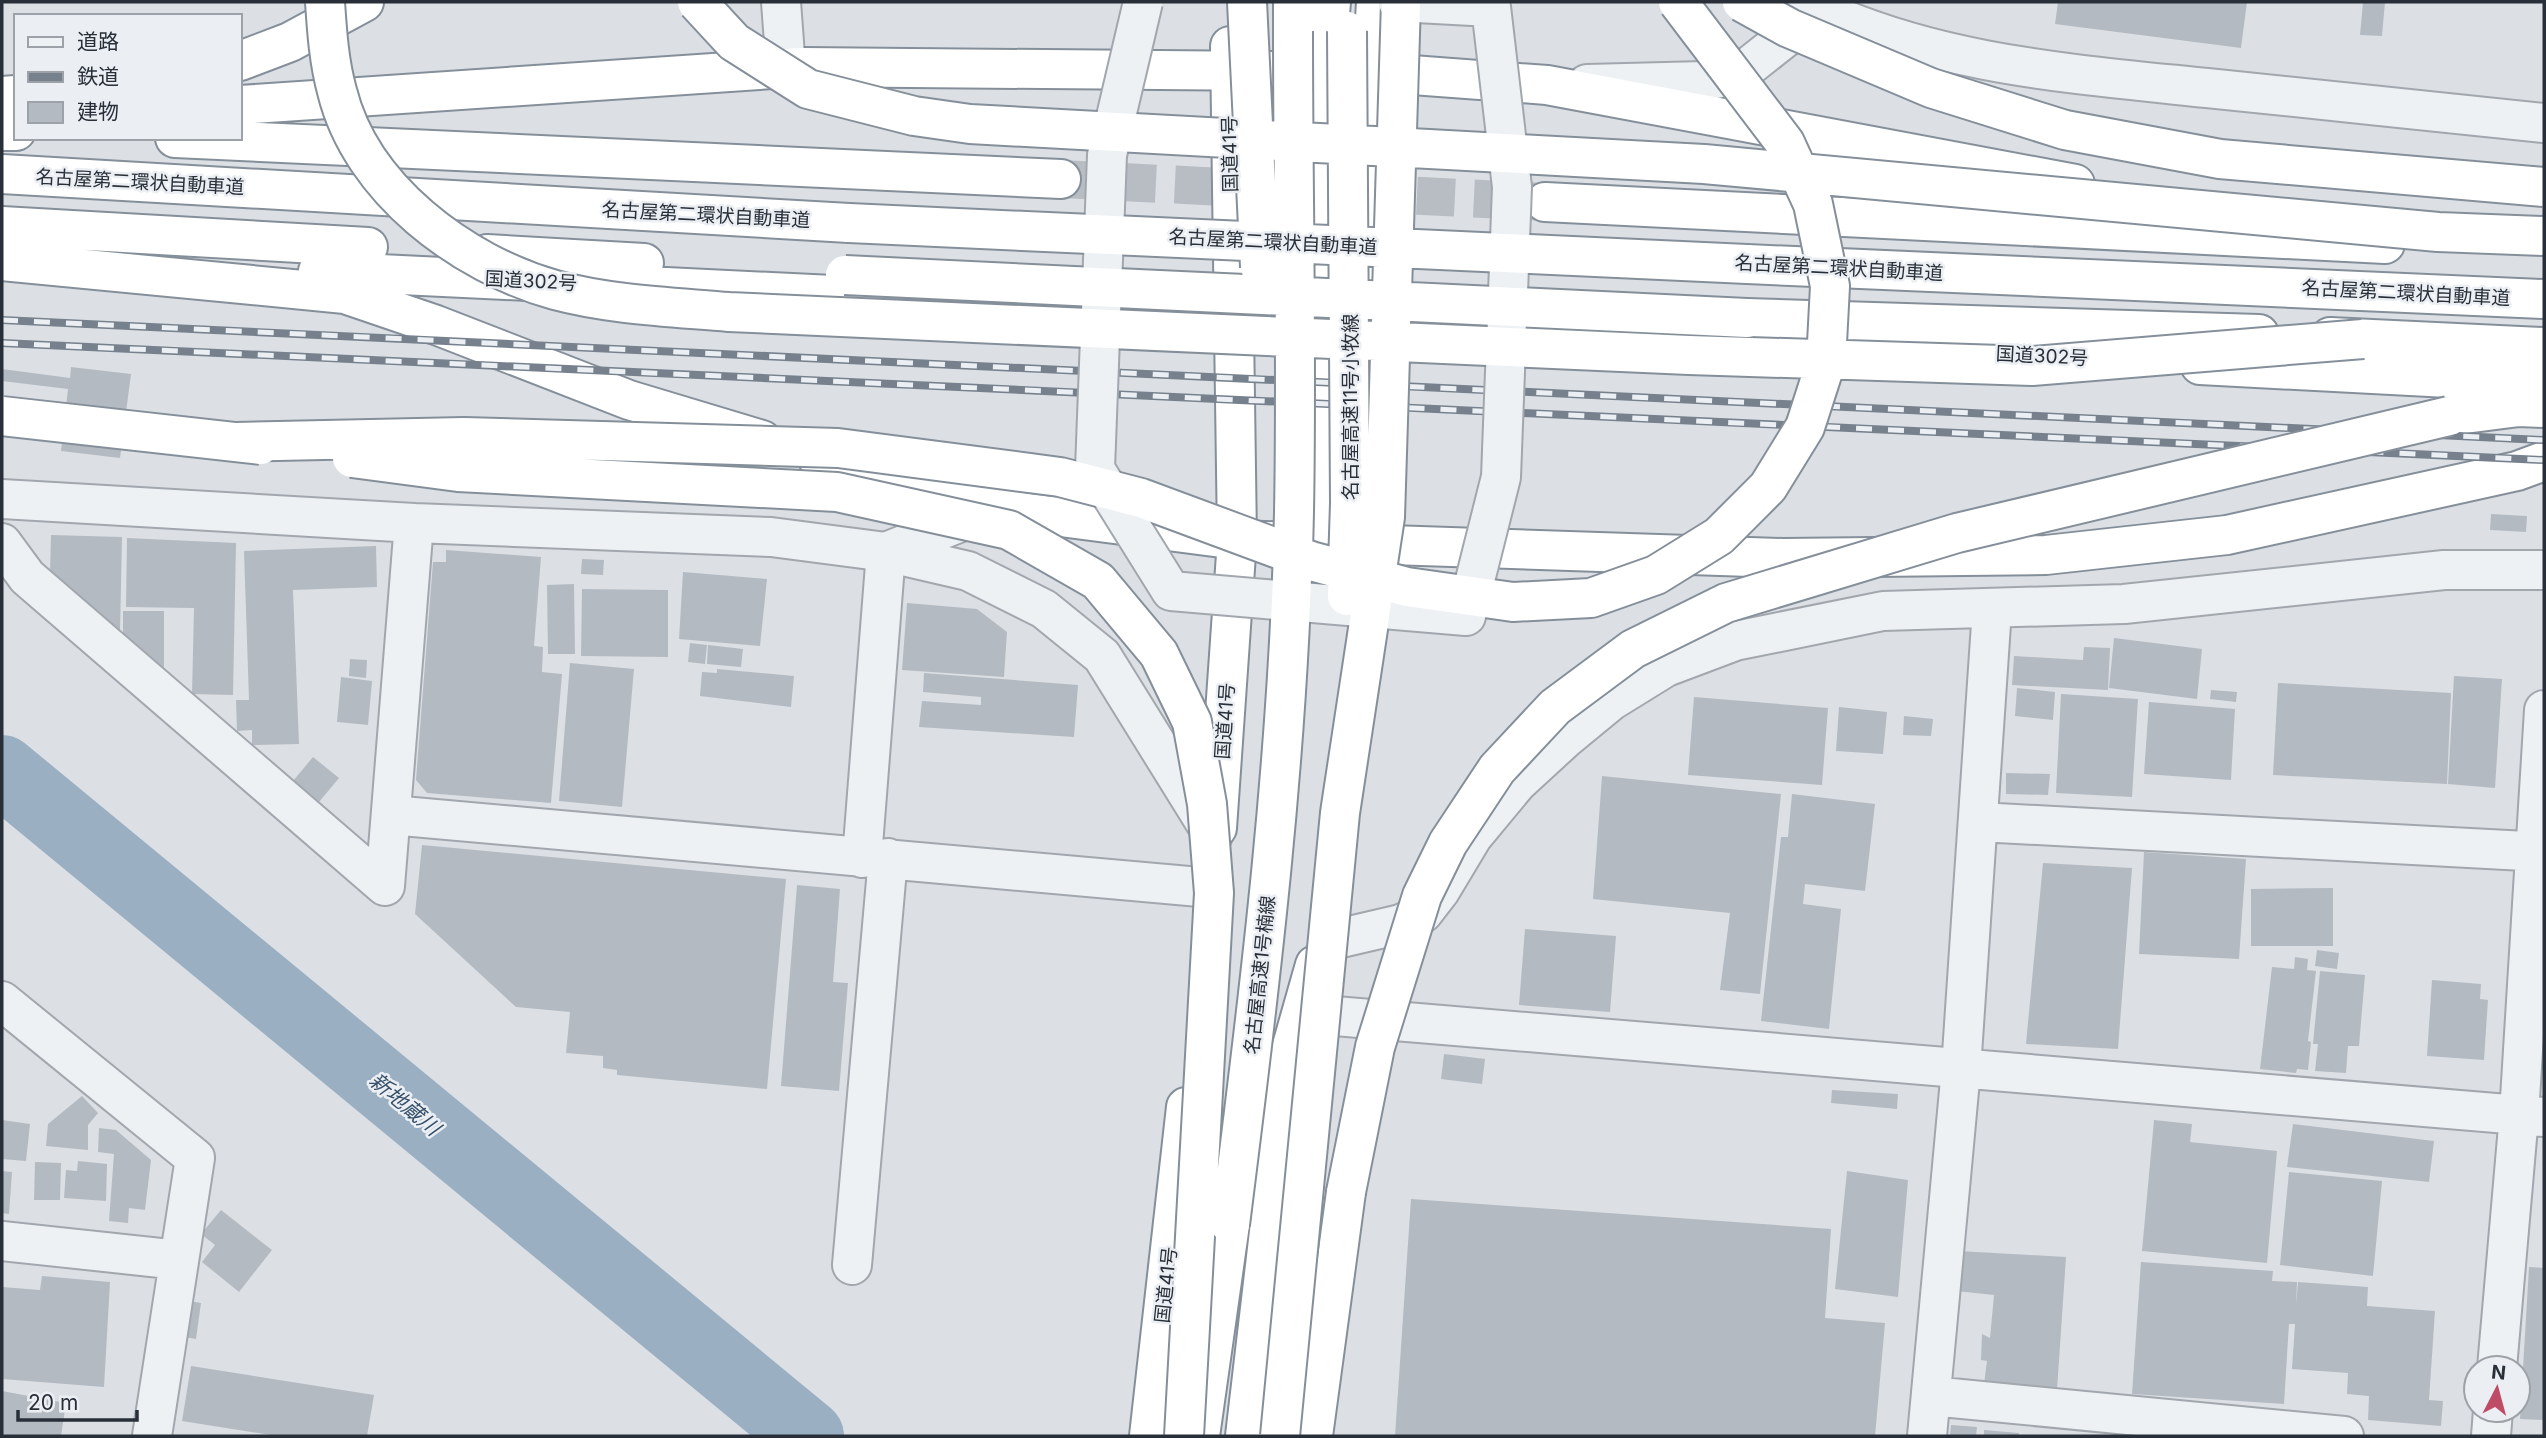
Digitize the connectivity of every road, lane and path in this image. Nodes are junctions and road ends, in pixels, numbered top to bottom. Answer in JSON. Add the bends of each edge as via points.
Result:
{"nodes":[{"id":1,"x":325,"y":2,"type":"edge"},
{"id":2,"x":341,"y":2,"type":"edge"},
{"id":3,"x":364,"y":2,"type":"edge"},
{"id":4,"x":697,"y":2,"type":"edge"},
{"id":5,"x":782,"y":2,"type":"edge"},
{"id":6,"x":1143,"y":2,"type":"edge"},
{"id":7,"x":1232,"y":2,"type":"edge"},
{"id":8,"x":1247,"y":2,"type":"edge"},
{"id":9,"x":1293,"y":2,"type":"edge"},
{"id":10,"x":1331,"y":2,"type":"edge"},
{"id":11,"x":1348,"y":2,"type":"edge"},
{"id":12,"x":1376,"y":2,"type":"edge"},
{"id":13,"x":1400,"y":2,"type":"edge"},
{"id":14,"x":1678,"y":2,"type":"edge"},
{"id":15,"x":1742,"y":2,"type":"edge"},
{"id":16,"x":1813,"y":6,"type":"edge"},
{"id":17,"x":242,"y":59,"type":"edge"},
{"id":18,"x":242,"y":59,"type":"edge"},
{"id":19,"x":786,"y":69,"type":"junction"},
{"id":20,"x":1229,"y":71,"type":"junction"},
{"id":21,"x":1325,"y":72,"type":"junction"},
{"id":22,"x":1372,"y":72,"type":"junction"},
{"id":23,"x":1547,"y":85,"type":"junction"},
{"id":24,"x":242,"y":105,"type":"edge"},
{"id":25,"x":2544,"y":123,"type":"edge"},
{"id":26,"x":218,"y":140,"type":"edge"},
{"id":27,"x":2,"y":174,"type":"edge"},
{"id":28,"x":1061,"y":179,"type":"tunnel mouth"},
{"id":29,"x":2544,"y":187,"type":"edge"},
{"id":30,"x":1545,"y":202,"type":"tunnel mouth"},
{"id":31,"x":2,"y":226,"type":"edge"},
{"id":32,"x":2544,"y":238,"type":"edge"},
{"id":33,"x":2544,"y":252,"type":"edge"},
{"id":34,"x":2,"y":254,"type":"edge"},
{"id":35,"x":2,"y":261,"type":"edge"},
{"id":36,"x":49,"y":262,"type":"junction"},
{"id":37,"x":2544,"y":299,"type":"edge"},
{"id":38,"x":1061,"y":306,"type":"tunnel mouth"},
{"id":39,"x":1539,"y":329,"type":"tunnel mouth"},
{"id":40,"x":2363,"y":339,"type":"junction"},
{"id":41,"x":2544,"y":347,"type":"edge"},
{"id":42,"x":2544,"y":383,"type":"edge"},
{"id":43,"x":2544,"y":408,"type":"edge"},
{"id":44,"x":2,"y":416,"type":"edge"},
{"id":45,"x":686,"y":417,"type":"junction"},
{"id":46,"x":236,"y":442,"type":"junction"},
{"id":47,"x":2544,"y":461,"type":"edge"},
{"id":48,"x":2,"y":499,"type":"edge"},
{"id":49,"x":999,"y":506,"type":"junction"},
{"id":50,"x":414,"y":523,"type":"junction"},
{"id":51,"x":1287,"y":527,"type":"junction"},
{"id":52,"x":704,"y":534,"type":"junction"},
{"id":53,"x":1237,"y":540,"type":"junction"},
{"id":54,"x":2,"y":543,"type":"edge"},
{"id":55,"x":1366,"y":547,"type":"junction"},
{"id":56,"x":886,"y":552,"type":"junction"},
{"id":57,"x":2544,"y":570,"type":"edge"},
{"id":58,"x":1992,"y":609,"type":"junction"},
{"id":59,"x":2544,"y":710,"type":"edge"},
{"id":60,"x":391,"y":815,"type":"junction"},
{"id":61,"x":1979,"y":822,"type":"junction"},
{"id":62,"x":1346,"y":826,"type":"junction"},
{"id":63,"x":1216,"y":839,"type":"junction"},
{"id":64,"x":2540,"y":852,"type":"edge"},
{"id":65,"x":875,"y":858,"type":"junction"},
{"id":66,"x":1211,"y":888,"type":"junction"},
{"id":67,"x":1341,"y":938,"type":"junction"},
{"id":68,"x":2,"y":1001,"type":"edge"},
{"id":69,"x":1335,"y":1016,"type":"junction"},
{"id":70,"x":1961,"y":1069,"type":"junction"},
{"id":71,"x":2532,"y":1116,"type":"edge"},
{"id":72,"x":2,"y":1241,"type":"edge"},
{"id":73,"x":179,"y":1261,"type":"junction"},
{"id":74,"x":852,"y":1265,"type":"dead end"},
{"id":75,"x":2499,"y":1354,"type":"edge"},
{"id":76,"x":1931,"y":1396,"type":"junction"},
{"id":77,"x":152,"y":1436,"type":"edge"},
{"id":78,"x":1149,"y":1436,"type":"edge"},
{"id":79,"x":1184,"y":1436,"type":"edge"},
{"id":80,"x":1200,"y":1436,"type":"edge"},
{"id":81,"x":1245,"y":1436,"type":"edge"},
{"id":82,"x":1280,"y":1436,"type":"edge"},
{"id":83,"x":1297,"y":1436,"type":"edge"},
{"id":84,"x":1313,"y":1436,"type":"edge"},
{"id":85,"x":1927,"y":1436,"type":"edge"},
{"id":86,"x":2344,"y":1436,"type":"edge"}],
"edges":[{"from":1,"to":40,"type":"highway","bridge":true,"via":[[337,93],[351,130],[373,165],[412,209],[442,238],[481,261],[520,279],[596,298],[729,312],[2032,366]]},
{"from":2,"to":17,"type":"highway","via":[[289,37]]},
{"from":3,"to":18,"type":"highway","via":[[290,42]]},
{"from":4,"to":32,"type":"highway","bridge":true,"via":[[734,42],[808,89],[914,117],[1704,164]]},
{"from":5,"to":19,"type":"street"},
{"from":6,"to":13,"type":"street","bridge":true,"via":[[1107,155],[1095,469],[1171,591],[1466,616],[1500,477],[1511,187],[1491,7]]},
{"from":7,"to":20,"type":"highway","name":"国道41号"},
{"from":8,"to":51,"type":"highway","bridge":true,"via":[[1256,240]]},
{"from":9,"to":51,"type":"highway","bridge":true},
{"from":10,"to":21,"type":"highway"},
{"from":11,"to":62,"type":"highway","name":"名古屋高速11号小牧線","bridge":true},
{"from":12,"to":22,"type":"highway"},
{"from":13,"to":62,"type":"highway","bridge":true,"via":[[1385,517]]},
{"from":14,"to":46,"type":"highway","bridge":true,"via":[[1785,142],[1813,204],[1830,286],[1826,362],[1805,427],[1768,487],[1719,536],[1656,575],[1591,598],[1513,602],[1407,587],[1311,561],[1141,498],[1060,477],[838,448],[464,437]]},
{"from":15,"to":29,"type":"highway","bridge":true,"via":[[1789,28],[1931,89],[2065,130],[2220,159]]},
{"from":16,"to":23,"type":"street","via":[[1738,75],[1704,81]]},
{"from":16,"to":25,"type":"street","via":[[1950,52],[2051,72]]},
{"from":19,"to":20,"type":"highway"},
{"from":19,"to":24,"type":"highway"},
{"from":20,"to":21,"type":"highway"},
{"from":20,"to":53,"type":"highway","name":"国道41号"},
{"from":21,"to":22,"type":"highway"},
{"from":21,"to":51,"type":"highway","via":[[1323,493],[1318,512],[1304,530]]},
{"from":22,"to":23,"type":"highway"},
{"from":22,"to":55,"type":"highway"},
{"from":23,"to":32,"type":"highway","via":[[2069,183]]},
{"from":26,"to":28,"type":"highway"},
{"from":27,"to":37,"type":"highway","name":"名古屋第二環状自動車道","bridge":true,"via":[[849,223]]},
{"from":30,"to":33,"type":"highway"},
{"from":31,"to":40,"type":"highway","bridge":true,"via":[[859,276],[1747,318]]},
{"from":34,"to":36,"type":"highway","name":"国道302号"},
{"from":35,"to":36,"type":"highway"},
{"from":36,"to":38,"type":"highway","name":"国道302号"},
{"from":36,"to":45,"type":"highway","via":[[345,294]]},
{"from":39,"to":42,"type":"highway","name":"国道302号"},
{"from":40,"to":41,"type":"highway"},
{"from":43,"to":84,"type":"highway","bridge":true,"via":[[2519,407],[2436,419],[1957,533],[1726,603],[1633,649],[1555,707],[1497,769],[1448,843],[1422,896],[1375,1047],[1346,1192]]},
{"from":44,"to":46,"type":"highway","bridge":true},
{"from":45,"to":49,"type":"highway"},
{"from":45,"to":52,"type":"street"},
{"from":46,"to":79,"type":"highway","bridge":true,"via":[[458,472],[837,492],[1009,530],[1098,580],[1159,654],[1181,699],[1192,722],[1207,804],[1214,893]]},
{"from":47,"to":55,"type":"highway","via":[[2517,471],[2227,535],[2046,555],[1783,558],[1508,547]]},
{"from":48,"to":50,"type":"street"},
{"from":49,"to":53,"type":"highway","via":[[1087,523]]},
{"from":49,"to":56,"type":"street"},
{"from":50,"to":52,"type":"street"},
{"from":50,"to":60,"type":"street"},
{"from":51,"to":53,"type":"highway"},
{"from":51,"to":55,"type":"highway"},
{"from":51,"to":80,"type":"highway","name":"名古屋高速1号楠線","bridge":true,"via":[[1280,783],[1262,972]]},
{"from":52,"to":56,"type":"street","via":[[771,537]]},
{"from":53,"to":63,"type":"highway","name":"国道41号"},
{"from":54,"to":60,"type":"street","via":[[27,577],[385,886]]},
{"from":55,"to":62,"type":"highway"},
{"from":56,"to":63,"type":"street","via":[[968,571],[1044,609],[1101,656]]},
{"from":56,"to":65,"type":"street"},
{"from":57,"to":58,"type":"street","via":[[2444,570],[2124,604]]},
{"from":58,"to":61,"type":"street"},
{"from":58,"to":67,"type":"street","via":[[1883,611],[1735,641],[1666,667],[1612,701],[1517,783],[1472,836],[1423,913],[1402,924]]},
{"from":59,"to":64,"type":"street"},
{"from":60,"to":65,"type":"street"},
{"from":61,"to":64,"type":"street"},
{"from":61,"to":70,"type":"street"},
{"from":62,"to":67,"type":"highway"},
{"from":62,"to":81,"type":"highway","via":[[1290,1054]]},
{"from":62,"to":82,"type":"highway","bridge":true},
{"from":63,"to":66,"type":"highway","name":"国道41号"},
{"from":64,"to":71,"type":"street"},
{"from":65,"to":66,"type":"street"},
{"from":65,"to":74,"type":"street"},
{"from":66,"to":78,"type":"highway","name":"国道41号"},
{"from":67,"to":69,"type":"highway"},
{"from":68,"to":73,"type":"street","via":[[195,1158]]},
{"from":69,"to":70,"type":"street"},
{"from":69,"to":83,"type":"highway"},
{"from":70,"to":71,"type":"street"},
{"from":70,"to":76,"type":"street"},
{"from":71,"to":75,"type":"street"},
{"from":72,"to":73,"type":"street"},
{"from":73,"to":77,"type":"street"},
{"from":76,"to":85,"type":"street"},
{"from":76,"to":86,"type":"street"}]}
